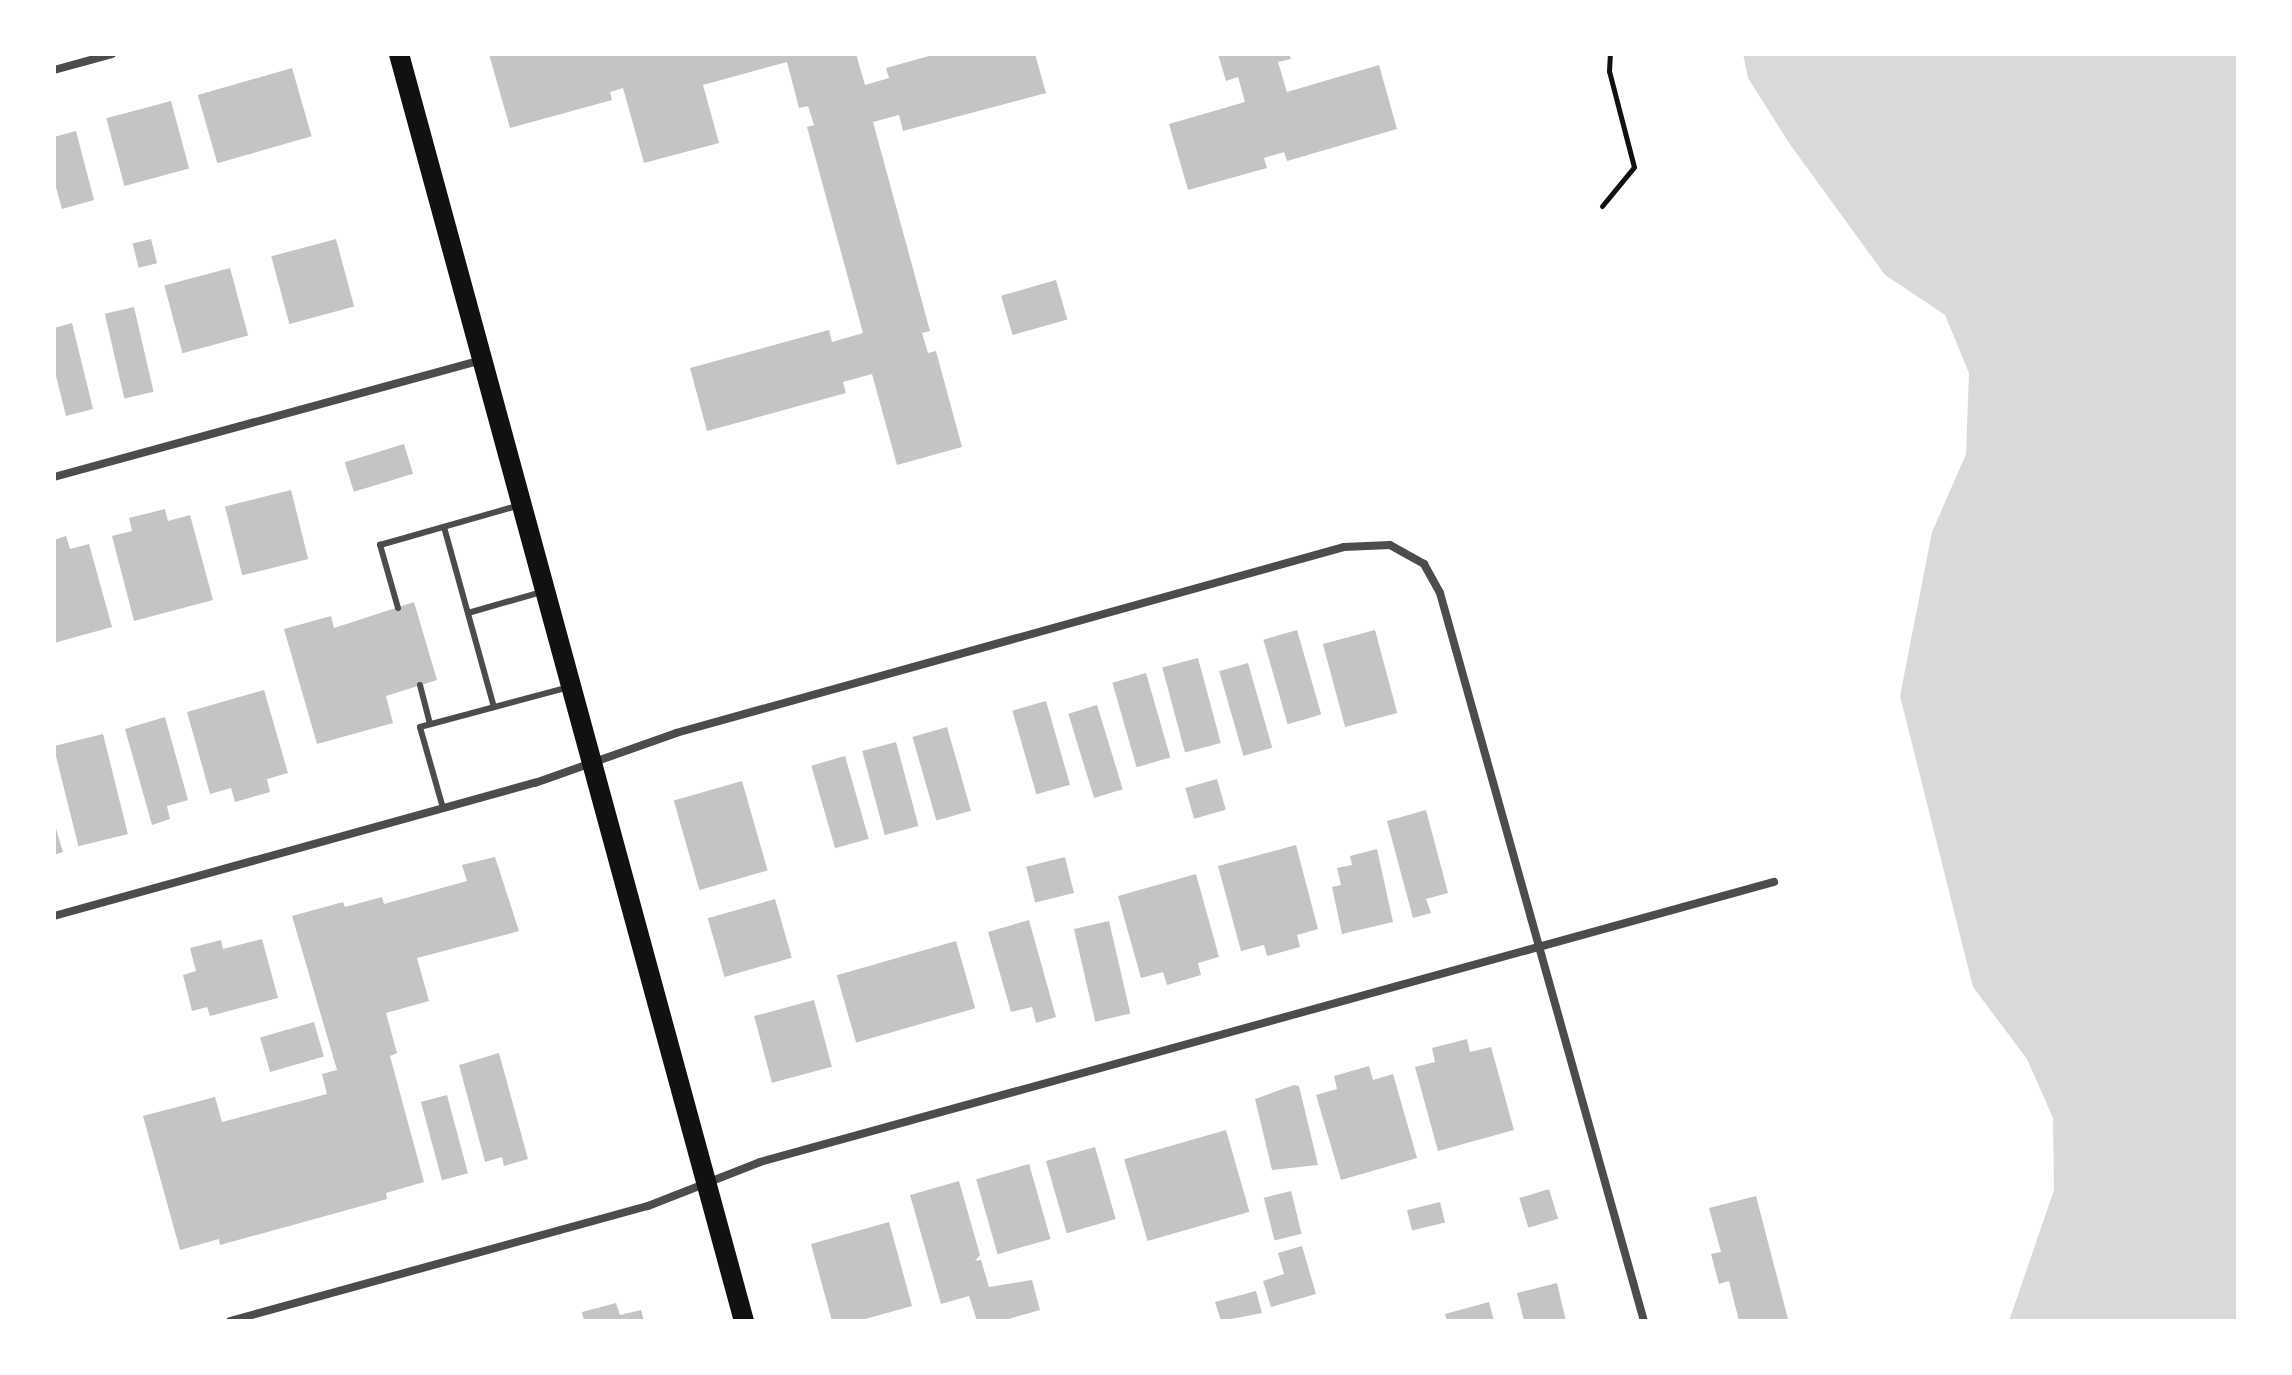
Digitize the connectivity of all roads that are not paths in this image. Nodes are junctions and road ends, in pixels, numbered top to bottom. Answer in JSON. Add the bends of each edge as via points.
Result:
{"nodes":[{"id":1,"x":112,"y":54,"type":"edge"},
{"id":2,"x":399,"y":54,"type":"edge"},
{"id":3,"x":54,"y":70,"type":"edge"},
{"id":4,"x":484,"y":359,"type":"junction"},
{"id":5,"x":54,"y":477,"type":"edge"},
{"id":6,"x":523,"y":504,"type":"junction"},
{"id":7,"x":444,"y":527,"type":"junction"},
{"id":8,"x":547,"y":591,"type":"junction"},
{"id":9,"x":398,"y":608,"type":"dead end"},
{"id":10,"x":468,"y":613,"type":"junction"},
{"id":11,"x":420,"y":685,"type":"dead end"},
{"id":12,"x":572,"y":686,"type":"junction"},
{"id":13,"x":494,"y":707,"type":"junction"},
{"id":14,"x":430,"y":724,"type":"junction"},
{"id":15,"x":593,"y":763,"type":"junction"},
{"id":16,"x":443,"y":808,"type":"junction"},
{"id":17,"x":1774,"y":882,"type":"dead end"},
{"id":18,"x":54,"y":916,"type":"edge"},
{"id":19,"x":1541,"y":946,"type":"junction"},
{"id":20,"x":706,"y":1181,"type":"junction"},
{"id":21,"x":230,"y":1321,"type":"edge"},
{"id":22,"x":744,"y":1321,"type":"edge"},
{"id":23,"x":1644,"y":1321,"type":"edge"}],
"edges":[{"from":1,"to":3,"type":"street"},
{"from":2,"to":4,"type":"main road"},
{"from":4,"to":5,"type":"street"},
{"from":4,"to":6,"type":"main road"},
{"from":6,"to":7,"type":"lane"},
{"from":6,"to":8,"type":"main road"},
{"from":7,"to":9,"type":"lane","via":[[380,545]]},
{"from":7,"to":10,"type":"lane"},
{"from":8,"to":10,"type":"lane"},
{"from":8,"to":12,"type":"main road"},
{"from":10,"to":13,"type":"lane"},
{"from":11,"to":14,"type":"lane"},
{"from":12,"to":13,"type":"lane"},
{"from":12,"to":15,"type":"main road"},
{"from":13,"to":14,"type":"lane"},
{"from":14,"to":16,"type":"lane","via":[[420,727]]},
{"from":15,"to":16,"type":"street"},
{"from":15,"to":19,"type":"street","via":[[676,733],[1344,547],[1390,545],[1424,564],[1440,593]]},
{"from":15,"to":20,"type":"main road"},
{"from":16,"to":18,"type":"street"},
{"from":17,"to":19,"type":"street"},
{"from":19,"to":20,"type":"street"},
{"from":19,"to":23,"type":"street"},
{"from":20,"to":21,"type":"street","via":[[648,1206]]},
{"from":20,"to":22,"type":"main road"}]}
